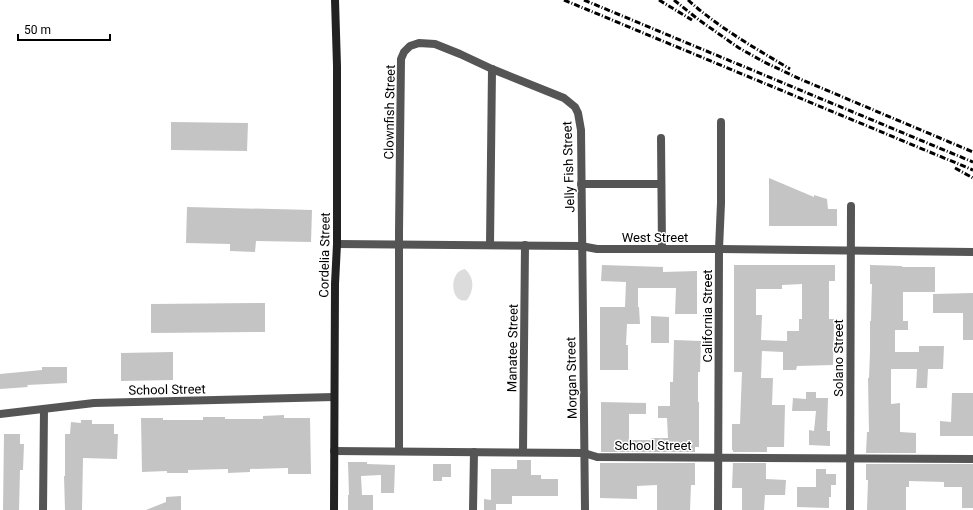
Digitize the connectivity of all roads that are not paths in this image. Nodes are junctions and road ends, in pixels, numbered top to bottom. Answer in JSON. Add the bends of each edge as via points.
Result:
{"nodes":[{"id":1,"x":335,"y":0,"type":"edge"},
{"id":2,"x":492,"y":69,"type":"junction"},
{"id":3,"x":721,"y":122,"type":"dead end"},
{"id":4,"x":661,"y":138,"type":"dead end"},
{"id":5,"x":581,"y":184,"type":"junction"},
{"id":6,"x":662,"y":184,"type":"junction"},
{"id":7,"x":851,"y":206,"type":"dead end"},
{"id":8,"x":337,"y":244,"type":"junction"},
{"id":9,"x":399,"y":244,"type":"junction"},
{"id":10,"x":490,"y":245,"type":"junction"},
{"id":11,"x":525,"y":245,"type":"junction"},
{"id":12,"x":581,"y":246,"type":"junction"},
{"id":13,"x":662,"y":249,"type":"junction"},
{"id":14,"x":719,"y":249,"type":"junction"},
{"id":15,"x":850,"y":251,"type":"junction"},
{"id":16,"x":973,"y":252,"type":"edge"},
{"id":17,"x":334,"y":397,"type":"junction"},
{"id":18,"x":44,"y":409,"type":"junction"},
{"id":19,"x":0,"y":414,"type":"edge"},
{"id":20,"x":334,"y":451,"type":"junction"},
{"id":21,"x":399,"y":451,"type":"junction"},
{"id":22,"x":474,"y":452,"type":"junction"},
{"id":23,"x":523,"y":452,"type":"junction"},
{"id":24,"x":584,"y":453,"type":"junction"},
{"id":25,"x":718,"y":458,"type":"junction"},
{"id":26,"x":850,"y":459,"type":"junction"},
{"id":27,"x":973,"y":459,"type":"edge"},
{"id":28,"x":43,"y":510,"type":"edge"},
{"id":29,"x":334,"y":510,"type":"edge"},
{"id":30,"x":473,"y":510,"type":"edge"},
{"id":31,"x":585,"y":510,"type":"edge"},
{"id":32,"x":718,"y":510,"type":"edge"},
{"id":33,"x":850,"y":510,"type":"edge"}],
"edges":[{"from":1,"to":8,"type":"main road","name":"Cordelia Street"},
{"from":2,"to":5,"type":"street","name":"Jelly Fish Street","via":[[564,98],[575,107],[581,130]]},
{"from":2,"to":9,"type":"street","name":"Clownfish Street","via":[[434,44],[419,43],[410,46],[404,52],[400,78]]},
{"from":2,"to":10,"type":"street"},
{"from":3,"to":14,"type":"street","name":"California Street"},
{"from":4,"to":6,"type":"street"},
{"from":5,"to":6,"type":"street"},
{"from":5,"to":12,"type":"street","name":"Jelly Fish Street"},
{"from":6,"to":13,"type":"street"},
{"from":7,"to":15,"type":"street","name":"Solano Street"},
{"from":8,"to":9,"type":"street","name":"West Street"},
{"from":8,"to":17,"type":"main road","name":"Cordelia Street"},
{"from":9,"to":10,"type":"street","name":"West Street"},
{"from":9,"to":21,"type":"street"},
{"from":10,"to":11,"type":"street","name":"West Street"},
{"from":11,"to":12,"type":"street","name":"West Street"},
{"from":11,"to":23,"type":"street","name":"Manatee Street"},
{"from":12,"to":13,"type":"street","name":"West Street","via":[[597,249]]},
{"from":12,"to":24,"type":"street","name":"Morgan Street"},
{"from":13,"to":14,"type":"street","name":"West Street"},
{"from":14,"to":15,"type":"street","name":"West Street"},
{"from":14,"to":25,"type":"street","name":"California Street"},
{"from":15,"to":16,"type":"street","name":"West Street"},
{"from":15,"to":26,"type":"street","name":"Solano Street"},
{"from":17,"to":18,"type":"street","name":"School Street","via":[[94,403]]},
{"from":17,"to":20,"type":"main road","name":"Cordelia Street"},
{"from":18,"to":19,"type":"street","name":"School Street"},
{"from":18,"to":28,"type":"street"},
{"from":20,"to":21,"type":"street","name":"School Street"},
{"from":20,"to":29,"type":"main road","name":"Cordelia Street"},
{"from":21,"to":22,"type":"street","name":"School Street"},
{"from":22,"to":23,"type":"street","name":"School Street"},
{"from":22,"to":30,"type":"street"},
{"from":23,"to":24,"type":"street","name":"School Street"},
{"from":24,"to":25,"type":"street","name":"School Street","via":[[597,457]]},
{"from":24,"to":31,"type":"street","name":"Morgan Street"},
{"from":25,"to":26,"type":"street","name":"School Street"},
{"from":25,"to":32,"type":"street","name":"California Street"},
{"from":26,"to":27,"type":"street","name":"School Street"},
{"from":26,"to":33,"type":"street","name":"Solano Street"}]}
